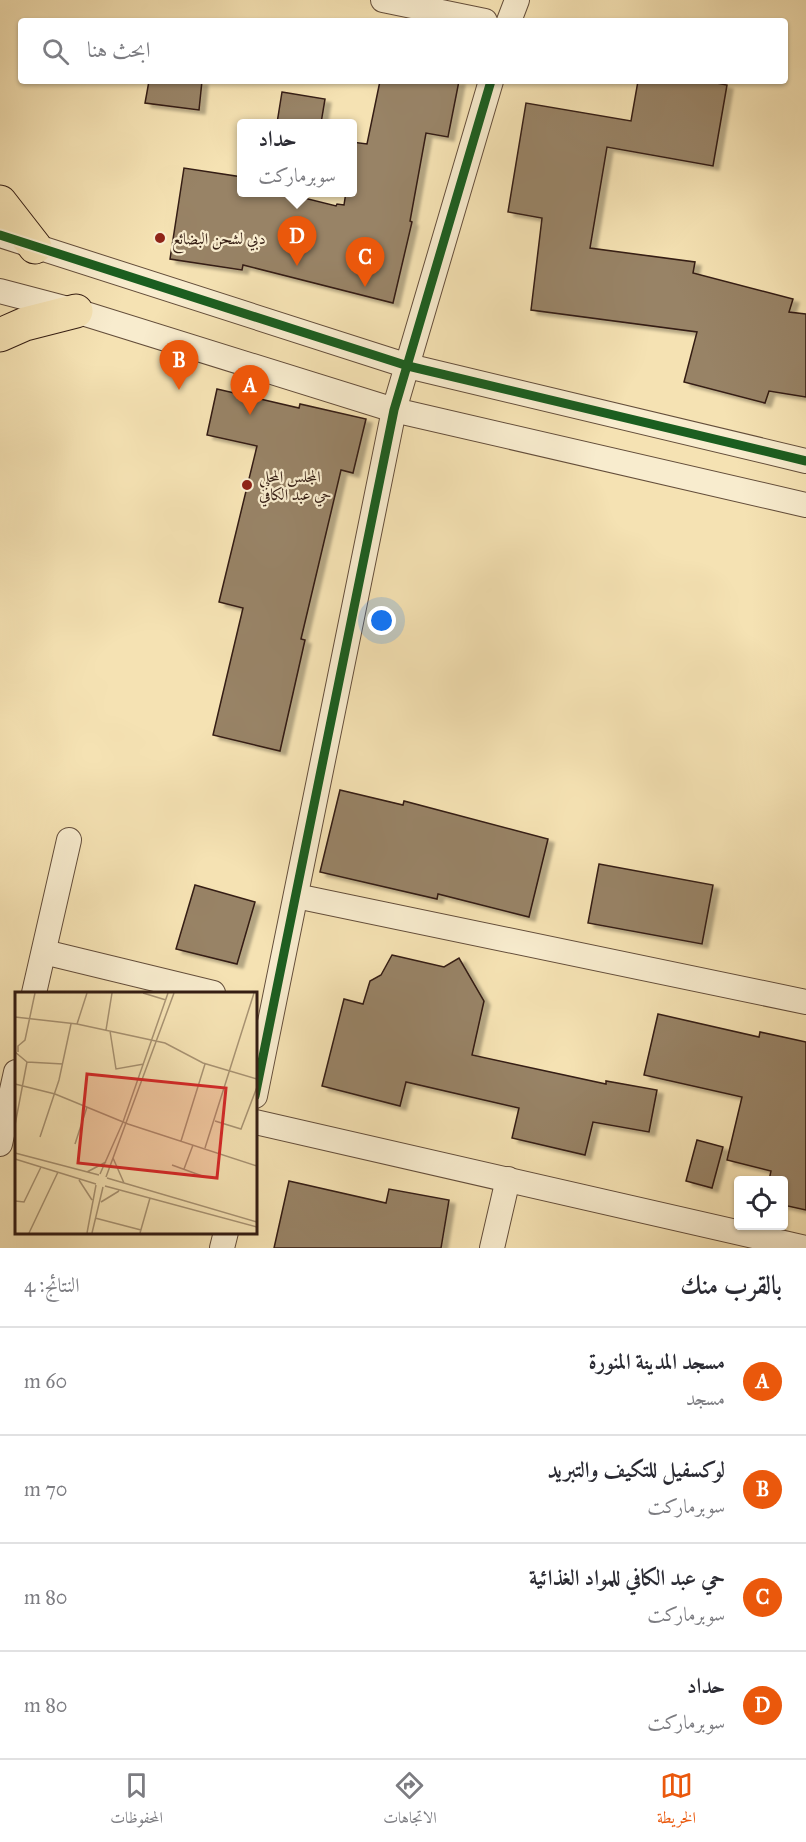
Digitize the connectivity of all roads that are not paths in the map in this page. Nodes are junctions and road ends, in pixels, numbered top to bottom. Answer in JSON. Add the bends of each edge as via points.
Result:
{"nodes":[{"id":1,"x":383,"y":0,"type":"edge"},
{"id":2,"x":517,"y":0,"type":"edge"},
{"id":3,"x":470,"y":18,"type":"edge"},
{"id":4,"x":510,"y":18,"type":"edge"},
{"id":5,"x":490,"y":84,"type":"edge"},
{"id":6,"x":0,"y":202,"type":"edge"},
{"id":7,"x":0,"y":236,"type":"edge"},
{"id":8,"x":35,"y":247,"type":"junction"},
{"id":9,"x":0,"y":291,"type":"edge"},
{"id":10,"x":76,"y":311,"type":"junction"},
{"id":11,"x":0,"y":335,"type":"edge"},
{"id":12,"x":408,"y":366,"type":"junction"},
{"id":13,"x":394,"y":410,"type":"junction"},
{"id":14,"x":806,"y":461,"type":"edge"},
{"id":15,"x":806,"y":505,"type":"edge"},
{"id":16,"x":69,"y":840,"type":"dead end"},
{"id":17,"x":296,"y":896,"type":"junction"},
{"id":18,"x":44,"y":952,"type":"junction"},
{"id":19,"x":34,"y":992,"type":"edge"},
{"id":20,"x":209,"y":992,"type":"edge"},
{"id":21,"x":806,"y":1002,"type":"edge"},
{"id":22,"x":264,"y":1005,"type":"edge"},
{"id":23,"x":15,"y":1076,"type":"edge"},
{"id":24,"x":256,"y":1086,"type":"edge"},
{"id":25,"x":256,"y":1122,"type":"edge"},
{"id":26,"x":0,"y":1144,"type":"edge"},
{"id":27,"x":508,"y":1179,"type":"junction"},
{"id":28,"x":226,"y":1233,"type":"edge"},
{"id":29,"x":222,"y":1248,"type":"edge"},
{"id":30,"x":492,"y":1248,"type":"edge"},
{"id":31,"x":806,"y":1248,"type":"edge"}],
"edges":[{"from":1,"to":3,"type":"street"},
{"from":2,"to":4,"type":"street"},
{"from":5,"to":12,"type":"street"},
{"from":6,"to":8,"type":"main road"},
{"from":7,"to":8,"type":"street"},
{"from":8,"to":12,"type":"street"},
{"from":9,"to":10,"type":"street"},
{"from":10,"to":11,"type":"main road"},
{"from":10,"to":13,"type":"street"},
{"from":12,"to":13,"type":"street"},
{"from":12,"to":14,"type":"street"},
{"from":13,"to":15,"type":"street"},
{"from":13,"to":17,"type":"street"},
{"from":16,"to":18,"type":"street"},
{"from":17,"to":21,"type":"street"},
{"from":17,"to":22,"type":"street"},
{"from":18,"to":19,"type":"street"},
{"from":18,"to":20,"type":"street"},
{"from":22,"to":24,"type":"street"},
{"from":23,"to":26,"type":"street"},
{"from":25,"to":27,"type":"street"},
{"from":27,"to":30,"type":"street"},
{"from":27,"to":31,"type":"street"},
{"from":28,"to":29,"type":"street"}]}
